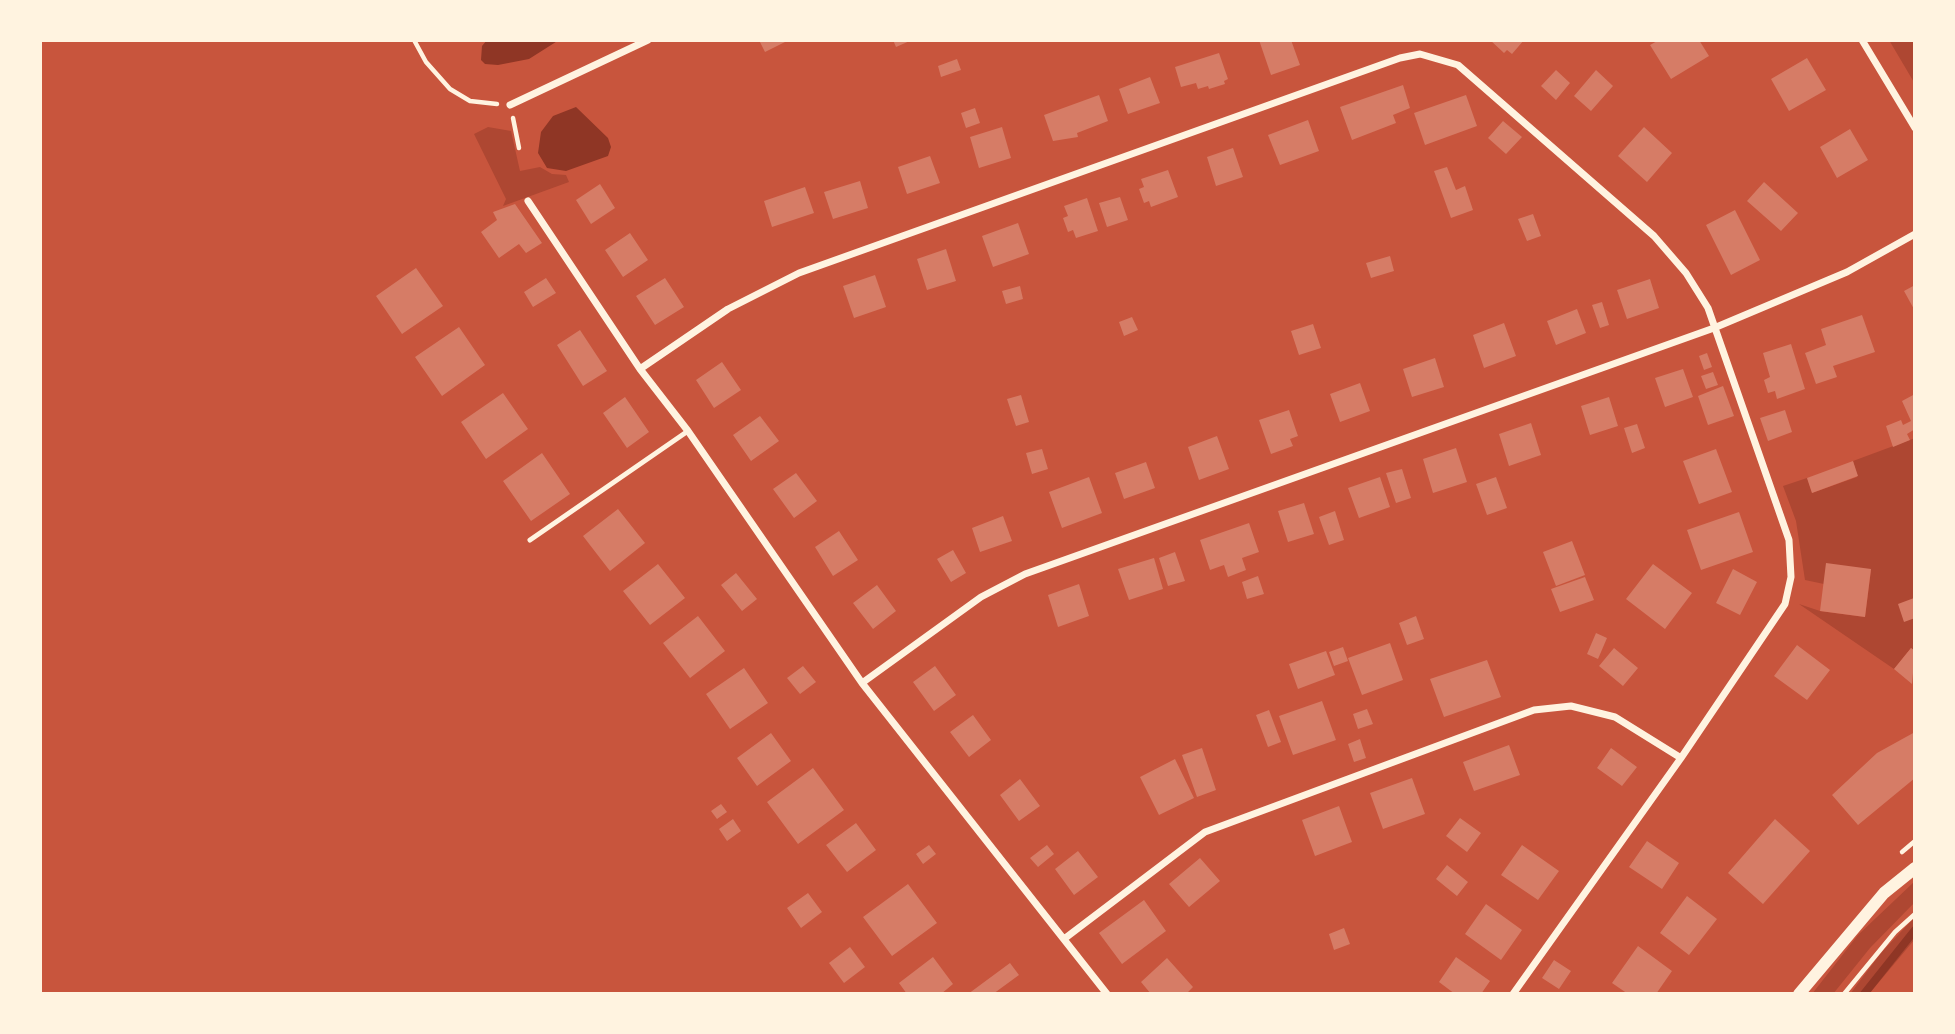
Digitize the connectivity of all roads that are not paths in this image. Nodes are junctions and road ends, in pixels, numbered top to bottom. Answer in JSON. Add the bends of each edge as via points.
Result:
{"nodes":[{"id":1,"x":648,"y":40,"type":"edge"},
{"id":2,"x":1862,"y":40,"type":"edge"},
{"id":3,"x":510,"y":105,"type":"road end"},
{"id":4,"x":1915,"y":128,"type":"edge"},
{"id":5,"x":528,"y":201,"type":"dead end"},
{"id":6,"x":1915,"y":234,"type":"edge"},
{"id":7,"x":1714,"y":328,"type":"junction"},
{"id":8,"x":640,"y":369,"type":"junction"},
{"id":9,"x":688,"y":430,"type":"junction"},
{"id":10,"x":530,"y":540,"type":"dead end"},
{"id":11,"x":862,"y":683,"type":"junction"},
{"id":12,"x":1681,"y":758,"type":"junction"},
{"id":13,"x":1915,"y":868,"type":"edge"},
{"id":14,"x":1064,"y":939,"type":"junction"},
{"id":15,"x":1107,"y":994,"type":"edge"},
{"id":16,"x":1513,"y":994,"type":"edge"},
{"id":17,"x":1799,"y":994,"type":"edge"}],
"edges":[{"from":1,"to":3,"type":"street"},
{"from":2,"to":4,"type":"street"},
{"from":5,"to":8,"type":"street"},
{"from":6,"to":7,"type":"street","via":[[1847,272]]},
{"from":7,"to":8,"type":"street","via":[[1708,308],[1671,252],[1458,65],[1420,54],[799,273],[728,309]]},
{"from":7,"to":11,"type":"street","via":[[1025,575],[981,597]]},
{"from":7,"to":12,"type":"street","via":[[1789,540],[1791,578],[1785,604]]},
{"from":8,"to":9,"type":"street"},
{"from":9,"to":10,"type":"lane"},
{"from":9,"to":11,"type":"street"},
{"from":11,"to":14,"type":"street"},
{"from":12,"to":14,"type":"street","via":[[1615,717],[1571,706],[1534,710],[1205,832]]},
{"from":12,"to":16,"type":"street"},
{"from":13,"to":17,"type":"street","via":[[1884,893]]},
{"from":14,"to":15,"type":"street"}]}
